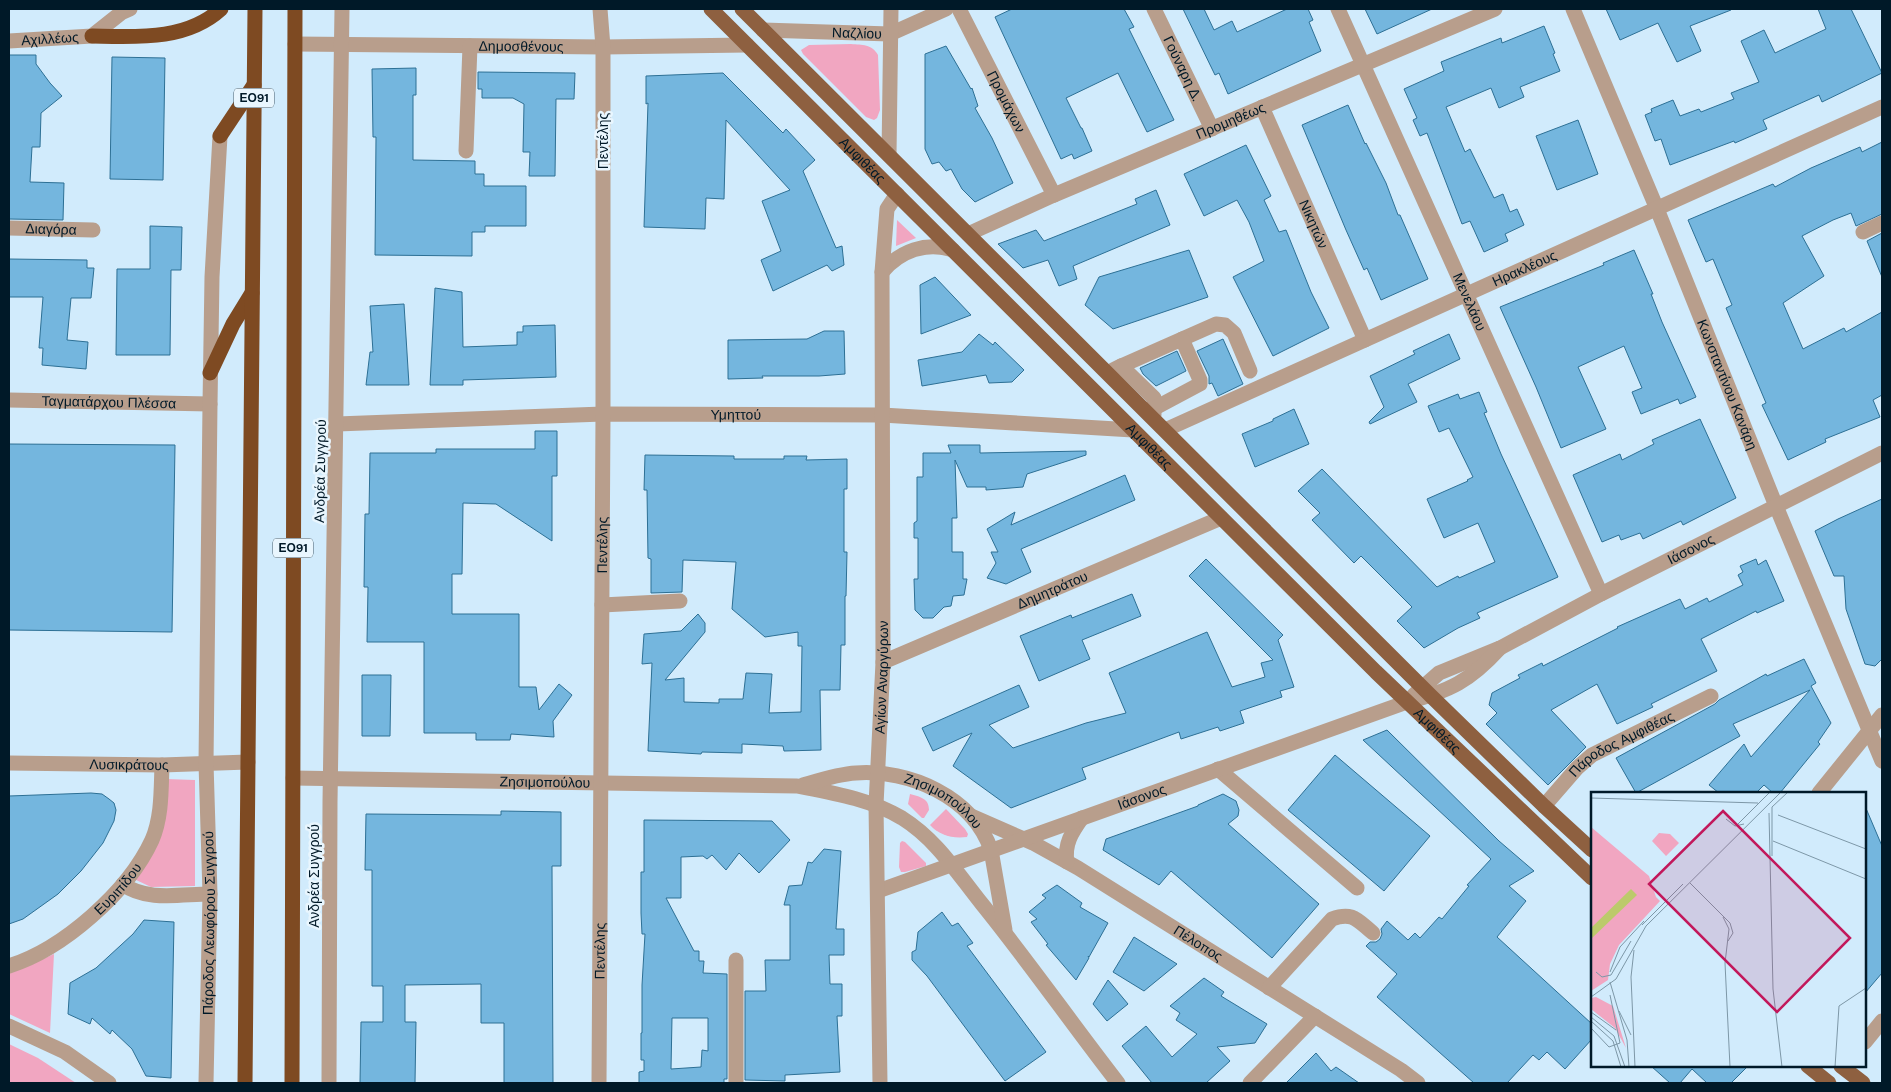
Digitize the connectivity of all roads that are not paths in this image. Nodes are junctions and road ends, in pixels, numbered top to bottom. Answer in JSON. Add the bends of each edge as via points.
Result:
{"nodes":[{"id":1,"x":130,"y":9,"type":"edge"},
{"id":2,"x":221,"y":9,"type":"edge"},
{"id":3,"x":255,"y":9,"type":"edge"},
{"id":4,"x":295,"y":9,"type":"edge"},
{"id":5,"x":342,"y":9,"type":"edge"},
{"id":6,"x":600,"y":9,"type":"edge"},
{"id":7,"x":711,"y":9,"type":"edge"},
{"id":8,"x":742,"y":9,"type":"edge"},
{"id":9,"x":891,"y":9,"type":"edge"},
{"id":10,"x":946,"y":9,"type":"edge"},
{"id":11,"x":959,"y":9,"type":"edge"},
{"id":12,"x":1154,"y":9,"type":"edge"},
{"id":13,"x":1338,"y":9,"type":"edge"},
{"id":14,"x":1495,"y":9,"type":"edge"},
{"id":15,"x":1573,"y":9,"type":"edge"},
{"id":16,"x":762,"y":30,"type":"junction"},
{"id":17,"x":890,"y":34,"type":"junction"},
{"id":18,"x":92,"y":36,"type":"junction"},
{"id":19,"x":9,"y":41,"type":"edge"},
{"id":20,"x":294,"y":44,"type":"junction"},
{"id":21,"x":343,"y":44,"type":"junction"},
{"id":22,"x":747,"y":45,"type":"junction"},
{"id":23,"x":470,"y":46,"type":"junction"},
{"id":24,"x":603,"y":47,"type":"junction"},
{"id":25,"x":1363,"y":64,"type":"junction"},
{"id":26,"x":254,"y":85,"type":"junction"},
{"id":27,"x":1262,"y":107,"type":"junction"},
{"id":28,"x":1882,"y":107,"type":"edge"},
{"id":29,"x":1212,"y":129,"type":"junction"},
{"id":30,"x":220,"y":136,"type":"joint"},
{"id":31,"x":466,"y":150,"type":"dead end"},
{"id":32,"x":888,"y":155,"type":"junction"},
{"id":33,"x":897,"y":194,"type":"junction"},
{"id":34,"x":1054,"y":194,"type":"junction"},
{"id":35,"x":1657,"y":209,"type":"junction"},
{"id":36,"x":1882,"y":223,"type":"edge"},
{"id":37,"x":9,"y":228,"type":"edge"},
{"id":38,"x":93,"y":230,"type":"dead end"},
{"id":39,"x":1863,"y":232,"type":"dead end"},
{"id":40,"x":968,"y":234,"type":"junction"},
{"id":41,"x":953,"y":250,"type":"junction"},
{"id":42,"x":882,"y":272,"type":"junction"},
{"id":43,"x":252,"y":292,"type":"junction"},
{"id":44,"x":1466,"y":295,"type":"junction"},
{"id":45,"x":1182,"y":339,"type":"junction"},
{"id":46,"x":1365,"y":340,"type":"junction"},
{"id":47,"x":1121,"y":366,"type":"junction"},
{"id":48,"x":1250,"y":371,"type":"dead end"},
{"id":49,"x":1107,"y":373,"type":"junction"},
{"id":50,"x":210,"y":374,"type":"junction"},
{"id":51,"x":9,"y":400,"type":"edge"},
{"id":52,"x":210,"y":404,"type":"junction"},
{"id":53,"x":603,"y":414,"type":"junction"},
{"id":54,"x":1155,"y":414,"type":"junction"},
{"id":55,"x":882,"y":415,"type":"junction"},
{"id":56,"x":337,"y":424,"type":"junction"},
{"id":57,"x":1133,"y":430,"type":"junction"},
{"id":58,"x":1165,"y":430,"type":"junction"},
{"id":59,"x":1882,"y":453,"type":"edge"},
{"id":60,"x":1776,"y":506,"type":"junction"},
{"id":61,"x":1221,"y":518,"type":"junction"},
{"id":62,"x":1602,"y":594,"type":"junction"},
{"id":63,"x":680,"y":601,"type":"dead end"},
{"id":64,"x":602,"y":605,"type":"junction"},
{"id":65,"x":882,"y":662,"type":"junction"},
{"id":66,"x":1426,"y":692,"type":"junction"},
{"id":67,"x":1712,"y":696,"type":"dead end"},
{"id":68,"x":1407,"y":702,"type":"junction"},
{"id":69,"x":1882,"y":715,"type":"edge"},
{"id":70,"x":1869,"y":731,"type":"junction"},
{"id":71,"x":1882,"y":761,"type":"edge"},
{"id":72,"x":248,"y":762,"type":"junction"},
{"id":73,"x":9,"y":763,"type":"edge"},
{"id":74,"x":206,"y":763,"type":"junction"},
{"id":75,"x":162,"y":765,"type":"junction"},
{"id":76,"x":1218,"y":769,"type":"junction"},
{"id":77,"x":877,"y":774,"type":"junction"},
{"id":78,"x":331,"y":777,"type":"junction"},
{"id":79,"x":293,"y":778,"type":"junction"},
{"id":80,"x":601,"y":782,"type":"junction"},
{"id":81,"x":797,"y":786,"type":"junction"},
{"id":82,"x":1820,"y":792,"type":"edge"},
{"id":83,"x":876,"y":805,"type":"junction"},
{"id":84,"x":1544,"y":806,"type":"junction"},
{"id":85,"x":971,"y":816,"type":"junction"},
{"id":86,"x":1082,"y":818,"type":"junction"},
{"id":87,"x":1024,"y":838,"type":"junction"},
{"id":88,"x":1591,"y":849,"type":"edge"},
{"id":89,"x":991,"y":850,"type":"junction"},
{"id":90,"x":1067,"y":862,"type":"junction"},
{"id":91,"x":952,"y":864,"type":"junction"},
{"id":92,"x":1591,"y":877,"type":"edge"},
{"id":93,"x":123,"y":884,"type":"junction"},
{"id":94,"x":1357,"y":888,"type":"dead end"},
{"id":95,"x":878,"y":891,"type":"junction"},
{"id":96,"x":210,"y":894,"type":"junction"},
{"id":97,"x":1005,"y":931,"type":"junction"},
{"id":98,"x":1373,"y":933,"type":"dead end"},
{"id":99,"x":736,"y":960,"type":"dead end"},
{"id":100,"x":9,"y":966,"type":"edge"},
{"id":101,"x":1268,"y":988,"type":"junction"},
{"id":102,"x":1315,"y":1016,"type":"junction"},
{"id":103,"x":1882,"y":1021,"type":"edge"},
{"id":104,"x":9,"y":1026,"type":"edge"},
{"id":105,"x":1866,"y":1041,"type":"edge"},
{"id":106,"x":1809,"y":1067,"type":"edge"},
{"id":107,"x":1844,"y":1067,"type":"edge"},
{"id":108,"x":109,"y":1083,"type":"edge"},
{"id":109,"x":206,"y":1083,"type":"edge"},
{"id":110,"x":245,"y":1083,"type":"edge"},
{"id":111,"x":292,"y":1083,"type":"edge"},
{"id":112,"x":329,"y":1083,"type":"edge"},
{"id":113,"x":599,"y":1083,"type":"edge"},
{"id":114,"x":736,"y":1083,"type":"edge"},
{"id":115,"x":880,"y":1083,"type":"edge"},
{"id":116,"x":1118,"y":1083,"type":"edge"},
{"id":117,"x":1250,"y":1083,"type":"edge"},
{"id":118,"x":1418,"y":1083,"type":"edge"},
{"id":119,"x":1829,"y":1083,"type":"edge"},
{"id":120,"x":1863,"y":1083,"type":"edge"}],
"edges":[{"from":1,"to":18,"type":"street"},
{"from":2,"to":18,"type":"highway","via":[[206,20],[171,33]]},
{"from":3,"to":26,"type":"highway","number":"ΕΟ91"},
{"from":4,"to":20,"type":"highway","name":"Ανδρέα Συγγρού","number":"ΕΟ91"},
{"from":5,"to":21,"type":"street","name":"Ανδρέα Συγγρού"},
{"from":6,"to":24,"type":"street","name":"Πεντέλης"},
{"from":7,"to":22,"type":"main road","name":"Αμφιθέας"},
{"from":8,"to":16,"type":"main road","name":"Αμφιθέας"},
{"from":9,"to":17,"type":"street"},
{"from":10,"to":17,"type":"street","name":"Ναζλίου"},
{"from":11,"to":34,"type":"street","name":"Προμάχων"},
{"from":12,"to":29,"type":"street","name":"Γούναρη Δ."},
{"from":13,"to":25,"type":"street","name":"Μενελάου"},
{"from":14,"to":25,"type":"street","name":"Προμηθέως"},
{"from":15,"to":35,"type":"street","name":"Κωνσταντίνου Κανάρη"},
{"from":16,"to":17,"type":"street","name":"Ναζλίου"},
{"from":16,"to":32,"type":"main road","name":"Αμφιθέας"},
{"from":17,"to":32,"type":"street"},
{"from":18,"to":19,"type":"street","name":"Αχιλλέως"},
{"from":20,"to":21,"type":"street","name":"Δημοσθένους"},
{"from":20,"to":79,"type":"highway","name":"Ανδρέα Συγγρού","number":"ΕΟ91"},
{"from":21,"to":23,"type":"street","name":"Δημοσθένους"},
{"from":21,"to":56,"type":"street","name":"Ανδρέα Συγγρού"},
{"from":22,"to":24,"type":"street","name":"Δημοσθένους"},
{"from":22,"to":33,"type":"main road","name":"Αμφιθέας"},
{"from":23,"to":24,"type":"street","name":"Δημοσθένους"},
{"from":23,"to":31,"type":"street"},
{"from":24,"to":53,"type":"street","name":"Πεντέλης"},
{"from":25,"to":27,"type":"street","name":"Προμηθέως"},
{"from":25,"to":44,"type":"street","name":"Μενελάου"},
{"from":26,"to":30,"type":"highway"},
{"from":26,"to":43,"type":"highway","number":"ΕΟ91"},
{"from":27,"to":29,"type":"street","name":"Προμηθέως"},
{"from":27,"to":46,"type":"street","name":"Νικητών"},
{"from":28,"to":35,"type":"street","name":"Ηρακλέους"},
{"from":29,"to":34,"type":"street","name":"Προμηθέως"},
{"from":30,"to":50,"type":"street"},
{"from":32,"to":40,"type":"main road","name":"Αμφιθέας"},
{"from":33,"to":41,"type":"main road","name":"Αμφιθέας"},
{"from":33,"to":42,"type":"street","name":"Αγίων Αναργύρων","via":[[887,210]]},
{"from":34,"to":40,"type":"street","name":"Προμηθέως"},
{"from":35,"to":44,"type":"street","name":"Ηρακλέους"},
{"from":35,"to":60,"type":"street","name":"Κωνσταντίνου Κανάρη"},
{"from":36,"to":39,"type":"street"},
{"from":37,"to":38,"type":"street","name":"Διαγόρα"},
{"from":40,"to":49,"type":"main road","name":"Αμφιθέας"},
{"from":41,"to":42,"type":"street","via":[[937,246],[917,248],[896,259]]},
{"from":41,"to":57,"type":"main road","name":"Αμφιθέας"},
{"from":42,"to":55,"type":"street","name":"Αγίων Αναργύρων"},
{"from":43,"to":50,"type":"highway"},
{"from":43,"to":72,"type":"highway","number":"ΕΟ91"},
{"from":44,"to":46,"type":"street","name":"Ηρακλέους"},
{"from":44,"to":62,"type":"street","name":"Μενελάου"},
{"from":45,"to":47,"type":"street"},
{"from":45,"to":48,"type":"street","via":[[1216,324],[1225,325],[1234,333]]},
{"from":45,"to":54,"type":"street","via":[[1200,384]]},
{"from":46,"to":58,"type":"street","name":"Ηρακλέους"},
{"from":47,"to":49,"type":"street"},
{"from":47,"to":54,"type":"street","via":[[1154,398]]},
{"from":49,"to":54,"type":"main road","name":"Αμφιθέας"},
{"from":50,"to":52,"type":"street"},
{"from":51,"to":52,"type":"street","name":"Ταγματάρχου Πλέσσα"},
{"from":52,"to":74,"type":"street"},
{"from":53,"to":55,"type":"street","name":"Υμηττού"},
{"from":53,"to":56,"type":"street","name":"Υμηττού"},
{"from":53,"to":64,"type":"street","name":"Πεντέλης"},
{"from":54,"to":58,"type":"main road","name":"Αμφιθέας"},
{"from":55,"to":57,"type":"street","name":"Υμηττού"},
{"from":55,"to":65,"type":"street","name":"Αγίων Αναργύρων"},
{"from":56,"to":78,"type":"street","name":"Ανδρέα Συγγρού"},
{"from":57,"to":61,"type":"main road","name":"Αμφιθέας"},
{"from":58,"to":66,"type":"main road","name":"Αμφιθέας"},
{"from":59,"to":60,"type":"street","name":"Ιάσονος"},
{"from":60,"to":62,"type":"street","name":"Ιάσονος"},
{"from":60,"to":70,"type":"street","name":"Κωνσταντίνου Κανάρη"},
{"from":61,"to":65,"type":"street","name":"Δημητράτου"},
{"from":61,"to":68,"type":"main road","name":"Αμφιθέας"},
{"from":62,"to":66,"type":"street","name":"Ιάσονος","via":[[1500,648],[1469,678],[1454,687]]},
{"from":63,"to":64,"type":"street"},
{"from":64,"to":80,"type":"street","name":"Πεντέλης"},
{"from":65,"to":77,"type":"street","name":"Αγίων Αναργύρων"},
{"from":66,"to":68,"type":"street","name":"Ιάσονος"},
{"from":66,"to":84,"type":"main road","name":"Αμφιθέας"},
{"from":67,"to":84,"type":"street","name":"Πάροδος Αμφιθέας","via":[[1592,755]]},
{"from":68,"to":76,"type":"street","name":"Ιάσονος"},
{"from":68,"to":92,"type":"main road","name":"Αμφιθέας"},
{"from":69,"to":70,"type":"street"},
{"from":70,"to":71,"type":"street","name":"Κωνσταντίνου Κανάρη"},
{"from":70,"to":82,"type":"street"},
{"from":72,"to":74,"type":"street","name":"Λυσικράτους"},
{"from":72,"to":110,"type":"highway","number":"ΕΟ91"},
{"from":73,"to":75,"type":"street","name":"Λυσικράτους"},
{"from":74,"to":75,"type":"street","name":"Λυσικράτους"},
{"from":74,"to":96,"type":"street","name":"Πάροδος Λεωφόρου Συγγρού"},
{"from":75,"to":93,"type":"street","name":"Ευριπίδου","via":[[159,815],[152,839]]},
{"from":76,"to":86,"type":"street","name":"Ιάσονος"},
{"from":76,"to":94,"type":"street"},
{"from":77,"to":81,"type":"street","name":"Ζησιμοπούλου","via":[[856,773]]},
{"from":77,"to":83,"type":"street","name":"Αγίων Αναργύρων"},
{"from":77,"to":85,"type":"street","name":"Ζησιμοπούλου","via":[[892,774],[921,783]]},
{"from":78,"to":79,"type":"street","name":"Ζησιμοπούλου"},
{"from":78,"to":80,"type":"street","name":"Ζησιμοπούλου"},
{"from":78,"to":112,"type":"street","name":"Ανδρέα Συγγρού"},
{"from":79,"to":111,"type":"highway","name":"Ανδρέα Συγγρού","number":"ΕΟ91"},
{"from":80,"to":81,"type":"street","name":"Ζησιμοπούλου"},
{"from":80,"to":113,"type":"street","name":"Πεντέλης"},
{"from":81,"to":83,"type":"street","name":"Ζησιμοπούλου"},
{"from":83,"to":91,"type":"street","name":"Ζησιμοπούλου","via":[[926,835]]},
{"from":83,"to":95,"type":"street","name":"Αγίων Αναργύρων"},
{"from":84,"to":88,"type":"main road","name":"Αμφιθέας"},
{"from":85,"to":87,"type":"street","name":"Πέλοπος"},
{"from":85,"to":89,"type":"street","name":"Ζησιμοπούλου"},
{"from":86,"to":87,"type":"street","name":"Ιάσονος"},
{"from":86,"to":90,"type":"street","via":[[1070,836],[1065,852]]},
{"from":87,"to":89,"type":"street","name":"Ιάσονος"},
{"from":87,"to":90,"type":"street","name":"Πέλοπος"},
{"from":89,"to":91,"type":"street","name":"Ιάσονος"},
{"from":89,"to":97,"type":"street","name":"Ζησιμοπούλου"},
{"from":90,"to":101,"type":"street","name":"Πέλοπος"},
{"from":91,"to":95,"type":"street","name":"Ιάσονος"},
{"from":91,"to":97,"type":"street","name":"Ζησιμοπούλου"},
{"from":93,"to":96,"type":"street","via":[[132,891],[148,895]]},
{"from":93,"to":100,"type":"street","name":"Ευριπίδου","via":[[76,929],[22,962]]},
{"from":95,"to":115,"type":"street","name":"Αγίων Αναργύρων"},
{"from":96,"to":109,"type":"street","name":"Πάροδος Λεωφόρου Συγγρού"},
{"from":97,"to":116,"type":"street","name":"Ζησιμοπούλου"},
{"from":98,"to":101,"type":"street","via":[[1351,916],[1332,919]]},
{"from":99,"to":114,"type":"street"},
{"from":101,"to":102,"type":"street","name":"Πέλοπος"},
{"from":102,"to":117,"type":"street"},
{"from":102,"to":118,"type":"street","name":"Πέλοπος"},
{"from":103,"to":105,"type":"street"},
{"from":104,"to":108,"type":"street","via":[[65,1052]]},
{"from":106,"to":119,"type":"main road"},
{"from":107,"to":120,"type":"main road"}]}
